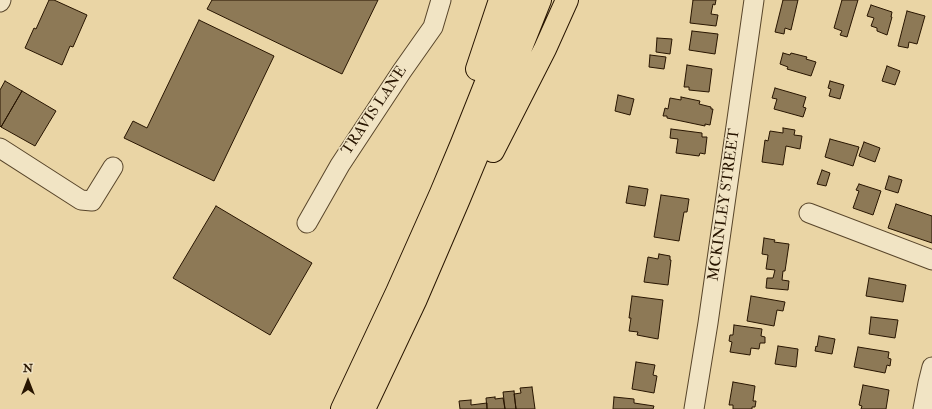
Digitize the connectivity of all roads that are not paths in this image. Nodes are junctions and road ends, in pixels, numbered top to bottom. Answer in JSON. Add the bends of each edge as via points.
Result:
{"nodes":[{"id":1,"x":441,"y":0,"type":"edge"},
{"id":2,"x":500,"y":0,"type":"edge"},
{"id":3,"x":519,"y":0,"type":"edge"},
{"id":4,"x":540,"y":0,"type":"edge"},
{"id":5,"x":567,"y":0,"type":"edge"},
{"id":6,"x":754,"y":0,"type":"edge"},
{"id":7,"x":0,"y":148,"type":"edge"},
{"id":8,"x":113,"y":167,"type":"dead end"},
{"id":9,"x":810,"y":213,"type":"dead end"},
{"id":10,"x":307,"y":223,"type":"dead end"},
{"id":11,"x":932,"y":260,"type":"edge"},
{"id":12,"x":416,"y":299,"type":"junction"},
{"id":13,"x":363,"y":364,"type":"junction"},
{"id":14,"x":932,"y":367,"type":"edge"},
{"id":15,"x":342,"y":409,"type":"edge"},
{"id":16,"x":364,"y":409,"type":"edge"},
{"id":17,"x":694,"y":409,"type":"edge"},
{"id":18,"x":923,"y":409,"type":"edge"}],
"edges":[{"from":1,"to":10,"type":"street","name":"TRAVIS LANE","via":[[434,27],[344,158]]},
{"from":2,"to":13,"type":"highway","via":[[474,78]]},
{"from":3,"to":13,"type":"highway","via":[[444,186]]},
{"from":4,"to":12,"type":"highway"},
{"from":5,"to":12,"type":"highway","via":[[513,114]]},
{"from":6,"to":17,"type":"street","name":"MCKINLEY STREET"},
{"from":7,"to":8,"type":"street","via":[[81,200],[92,201]]},
{"from":9,"to":11,"type":"street"},
{"from":12,"to":16,"type":"highway"},
{"from":13,"to":15,"type":"highway"},
{"from":14,"to":18,"type":"street"}]}
